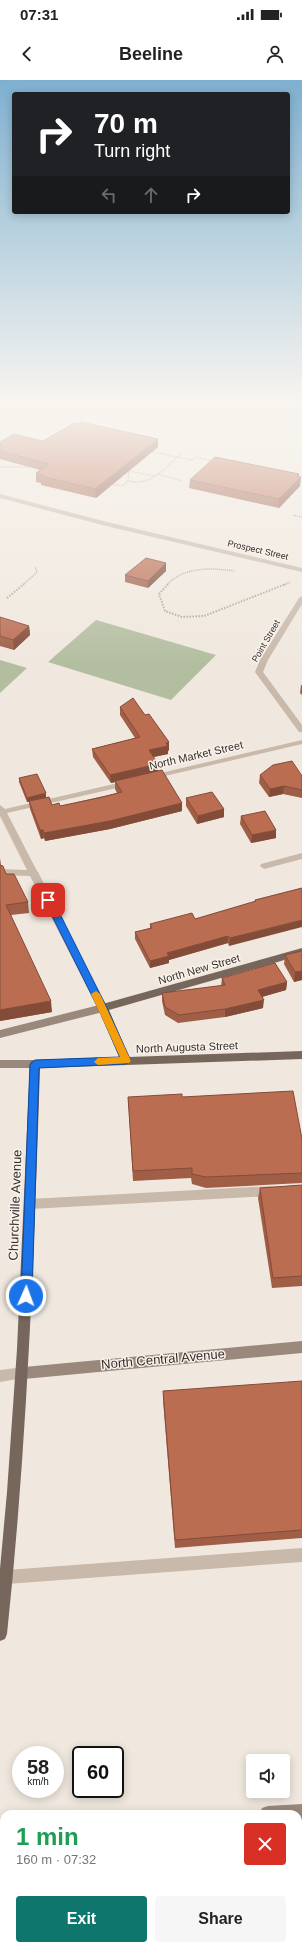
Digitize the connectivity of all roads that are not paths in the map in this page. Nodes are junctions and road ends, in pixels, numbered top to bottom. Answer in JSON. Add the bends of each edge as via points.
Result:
{"nodes":[{"id":1,"x":0,"y":496,"type":"edge"},
{"id":2,"x":302,"y":570,"type":"edge"},
{"id":3,"x":302,"y":598,"type":"edge"},
{"id":4,"x":302,"y":730,"type":"edge"},
{"id":5,"x":302,"y":742,"type":"edge"},
{"id":6,"x":1,"y":810,"type":"edge"},
{"id":7,"x":302,"y":856,"type":"edge"},
{"id":8,"x":264,"y":866,"type":"dead end"},
{"id":9,"x":0,"y":872,"type":"edge"},
{"id":10,"x":35,"y":874,"type":"junction"},
{"id":11,"x":302,"y":951,"type":"edge"},
{"id":12,"x":102,"y":1008,"type":"junction"},
{"id":13,"x":0,"y":1034,"type":"edge"},
{"id":14,"x":302,"y":1055,"type":"edge"},
{"id":15,"x":126,"y":1061,"type":"junction"},
{"id":16,"x":0,"y":1064,"type":"edge"},
{"id":17,"x":35,"y":1064,"type":"junction"},
{"id":18,"x":286,"y":1190,"type":"edge"},
{"id":19,"x":30,"y":1204,"type":"junction"},
{"id":20,"x":302,"y":1347,"type":"edge"},
{"id":21,"x":24,"y":1373,"type":"junction"},
{"id":22,"x":0,"y":1376,"type":"edge"},
{"id":23,"x":302,"y":1555,"type":"edge"},
{"id":24,"x":7,"y":1577,"type":"junction"},
{"id":25,"x":0,"y":1634,"type":"edge"}],
"edges":[{"from":1,"to":2,"type":"street","name":"Prospect Street"},
{"from":3,"to":4,"type":"street","name":"Point Street","via":[[259,672]]},
{"from":5,"to":6,"type":"street","name":"North Market Street"},
{"from":6,"to":10,"type":"street"},
{"from":7,"to":8,"type":"street"},
{"from":9,"to":10,"type":"street"},
{"from":10,"to":12,"type":"street"},
{"from":11,"to":12,"type":"main road","name":"North New Street"},
{"from":12,"to":13,"type":"street","name":"North New Street"},
{"from":12,"to":15,"type":"main road"},
{"from":14,"to":15,"type":"main road","name":"North Augusta Street"},
{"from":15,"to":17,"type":"main road","name":"North Augusta Street"},
{"from":16,"to":17,"type":"street","name":"North Augusta Street"},
{"from":17,"to":19,"type":"main road","name":"Churchville Avenue"},
{"from":18,"to":19,"type":"street"},
{"from":19,"to":21,"type":"main road","name":"Churchville Avenue"},
{"from":20,"to":21,"type":"street","name":"North Central Avenue"},
{"from":21,"to":22,"type":"street"},
{"from":21,"to":24,"type":"main road","name":"Churchville Avenue"},
{"from":23,"to":24,"type":"street"},
{"from":24,"to":25,"type":"main road","name":"Churchville Avenue"}]}
